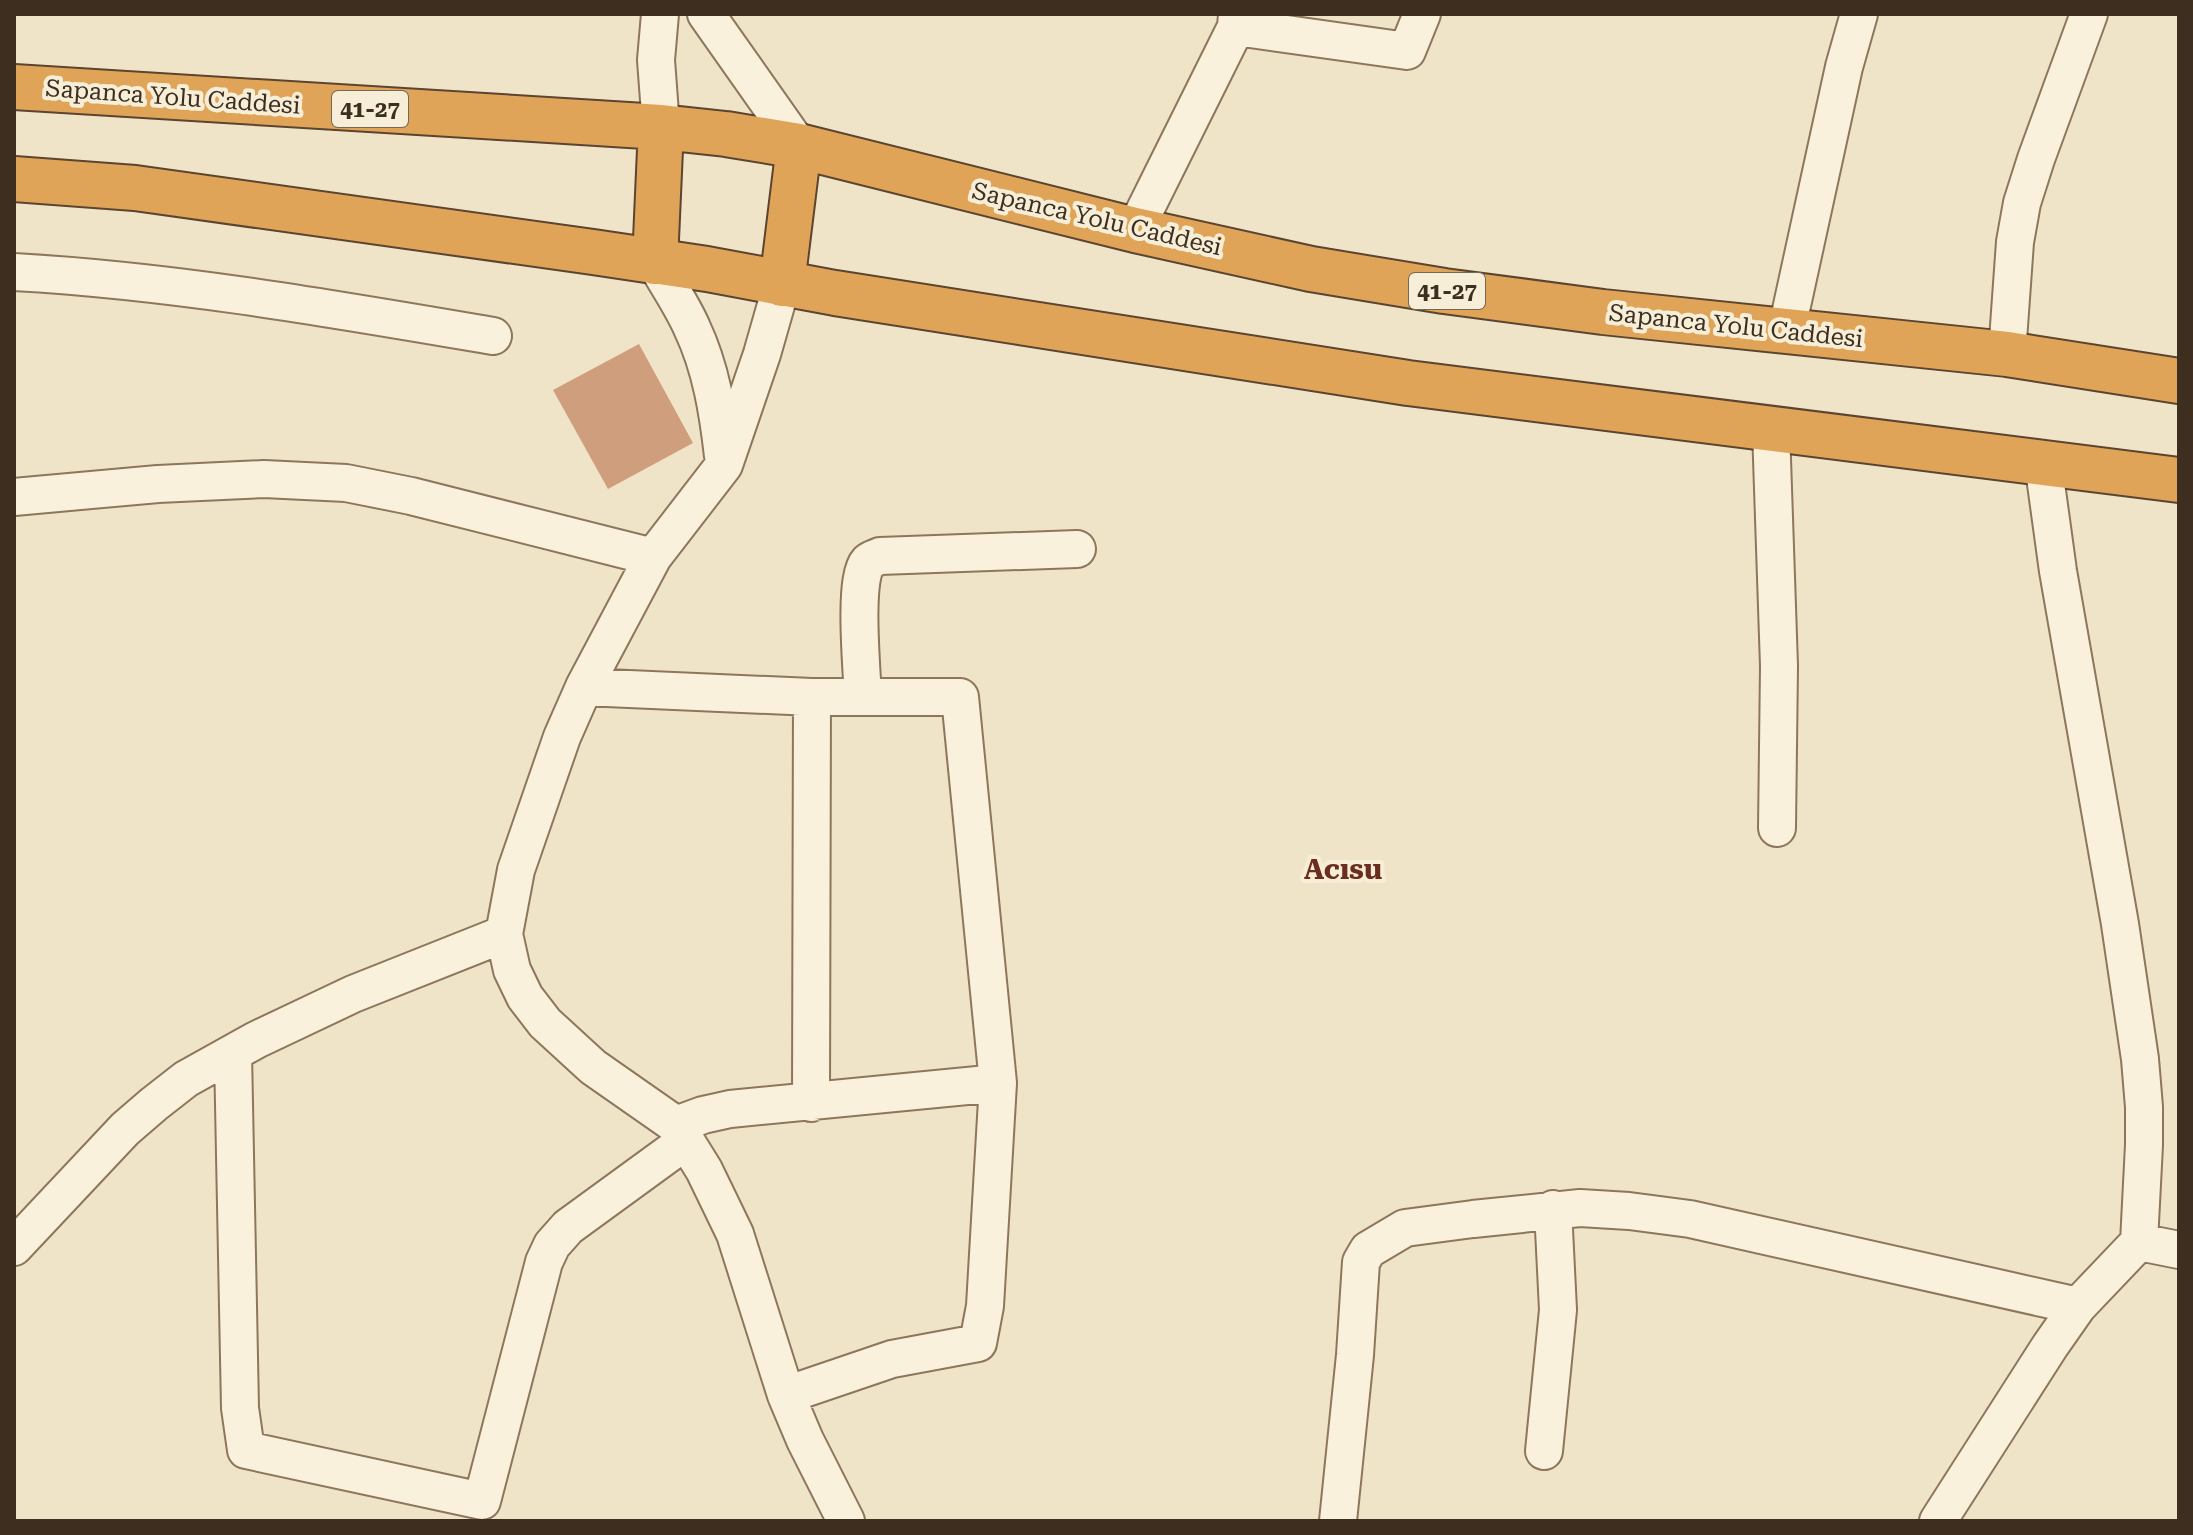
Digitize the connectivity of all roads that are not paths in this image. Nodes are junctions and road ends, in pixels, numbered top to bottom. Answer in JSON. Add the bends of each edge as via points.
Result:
{"nodes":[{"id":1,"x":660,"y":14,"type":"edge"},
{"id":2,"x":706,"y":14,"type":"edge"},
{"id":3,"x":1422,"y":14,"type":"edge"},
{"id":4,"x":1859,"y":14,"type":"edge"},
{"id":5,"x":2089,"y":14,"type":"edge"},
{"id":6,"x":1237,"y":20,"type":"edge"},
{"id":7,"x":14,"y":87,"type":"edge"},
{"id":8,"x":661,"y":127,"type":"junction"},
{"id":9,"x":799,"y":146,"type":"junction"},
{"id":10,"x":14,"y":179,"type":"edge"},
{"id":11,"x":1135,"y":230,"type":"junction"},
{"id":12,"x":655,"y":262,"type":"junction"},
{"id":13,"x":14,"y":272,"type":"edge"},
{"id":14,"x":782,"y":284,"type":"junction"},
{"id":15,"x":1786,"y":333,"type":"junction"},
{"id":16,"x":493,"y":336,"type":"dead end"},
{"id":17,"x":2007,"y":354,"type":"junction"},
{"id":18,"x":2179,"y":381,"type":"edge"},
{"id":19,"x":1771,"y":429,"type":"junction"},
{"id":20,"x":2043,"y":462,"type":"junction"},
{"id":21,"x":724,"y":465,"type":"junction"},
{"id":22,"x":2179,"y":480,"type":"edge"},
{"id":23,"x":14,"y":497,"type":"edge"},
{"id":24,"x":1077,"y":549,"type":"dead end"},
{"id":25,"x":653,"y":557,"type":"junction"},
{"id":26,"x":584,"y":687,"type":"junction"},
{"id":27,"x":812,"y":697,"type":"junction"},
{"id":28,"x":863,"y":697,"type":"junction"},
{"id":29,"x":1777,"y":828,"type":"dead end"},
{"id":30,"x":504,"y":934,"type":"junction"},
{"id":31,"x":233,"y":1053,"type":"junction"},
{"id":32,"x":998,"y":1083,"type":"junction"},
{"id":33,"x":811,"y":1103,"type":"junction"},
{"id":34,"x":681,"y":1133,"type":"junction"},
{"id":35,"x":1553,"y":1209,"type":"junction"},
{"id":36,"x":2139,"y":1242,"type":"junction"},
{"id":37,"x":14,"y":1247,"type":"edge"},
{"id":38,"x":2179,"y":1250,"type":"edge"},
{"id":39,"x":2078,"y":1306,"type":"junction"},
{"id":40,"x":786,"y":1395,"type":"junction"},
{"id":41,"x":1544,"y":1451,"type":"dead end"},
{"id":42,"x":846,"y":1521,"type":"edge"},
{"id":43,"x":1338,"y":1521,"type":"edge"},
{"id":44,"x":1938,"y":1521,"type":"edge"}],
"edges":[{"from":1,"to":8,"type":"street","via":[[656,60]]},
{"from":2,"to":9,"type":"street"},
{"from":3,"to":6,"type":"street","via":[[1407,51]]},
{"from":4,"to":15,"type":"street"},
{"from":5,"to":17,"type":"street","via":[[2022,203]]},
{"from":6,"to":11,"type":"street"},
{"from":7,"to":8,"type":"highway","name":"Sapanca Yolu Caddesi","number":"41-27"},
{"from":8,"to":9,"type":"highway","name":"Sapanca Yolu Caddesi","number":"41-27"},
{"from":8,"to":12,"type":"highway"},
{"from":9,"to":11,"type":"highway","name":"Sapanca Yolu Caddesi","number":"41-27"},
{"from":9,"to":14,"type":"highway"},
{"from":10,"to":12,"type":"highway","via":[[135,188]]},
{"from":11,"to":15,"type":"highway","name":"Sapanca Yolu Caddesi","number":"41-27","via":[[1311,269],[1444,291]]},
{"from":12,"to":14,"type":"highway"},
{"from":12,"to":21,"type":"street","via":[[704,360],[718,408]]},
{"from":13,"to":16,"type":"street","via":[[269,298]]},
{"from":14,"to":19,"type":"highway","via":[[1408,383]]},
{"from":14,"to":21,"type":"street"},
{"from":15,"to":17,"type":"highway","name":"Sapanca Yolu Caddesi","number":"41-27"},
{"from":17,"to":18,"type":"highway","name":"Sapanca Yolu Caddesi","number":"41-27"},
{"from":19,"to":20,"type":"highway"},
{"from":19,"to":29,"type":"street","via":[[1779,666]]},
{"from":20,"to":22,"type":"highway"},
{"from":20,"to":36,"type":"street","via":[[2140,1059],[2144,1145]]},
{"from":21,"to":25,"type":"street"},
{"from":23,"to":25,"type":"street","via":[[264,479],[346,483]]},
{"from":24,"to":28,"type":"street","via":[[880,556],[868,563],[860,596]]},
{"from":25,"to":26,"type":"street"},
{"from":26,"to":27,"type":"street"},
{"from":26,"to":30,"type":"street","via":[[516,870]]},
{"from":27,"to":28,"type":"street"},
{"from":27,"to":33,"type":"street"},
{"from":28,"to":32,"type":"street","via":[[960,697]]},
{"from":30,"to":31,"type":"street","via":[[353,994]]},
{"from":30,"to":34,"type":"street","via":[[512,970],[545,1023],[593,1067]]},
{"from":31,"to":34,"type":"street","via":[[240,1408],[246,1450],[482,1501],[552,1245]]},
{"from":31,"to":37,"type":"street","via":[[186,1079],[125,1129]]},
{"from":32,"to":33,"type":"street"},
{"from":32,"to":40,"type":"street","via":[[985,1306],[978,1343],[892,1359]]},
{"from":33,"to":34,"type":"street","via":[[703,1115]]},
{"from":34,"to":40,"type":"street","via":[[735,1234]]},
{"from":35,"to":39,"type":"street","via":[[1690,1219]]},
{"from":35,"to":41,"type":"street","via":[[1558,1310]]},
{"from":35,"to":43,"type":"street","via":[[1405,1228],[1368,1250],[1358,1286]]},
{"from":36,"to":38,"type":"street"},
{"from":36,"to":39,"type":"street"},
{"from":39,"to":44,"type":"street"},
{"from":40,"to":42,"type":"street"}]}
